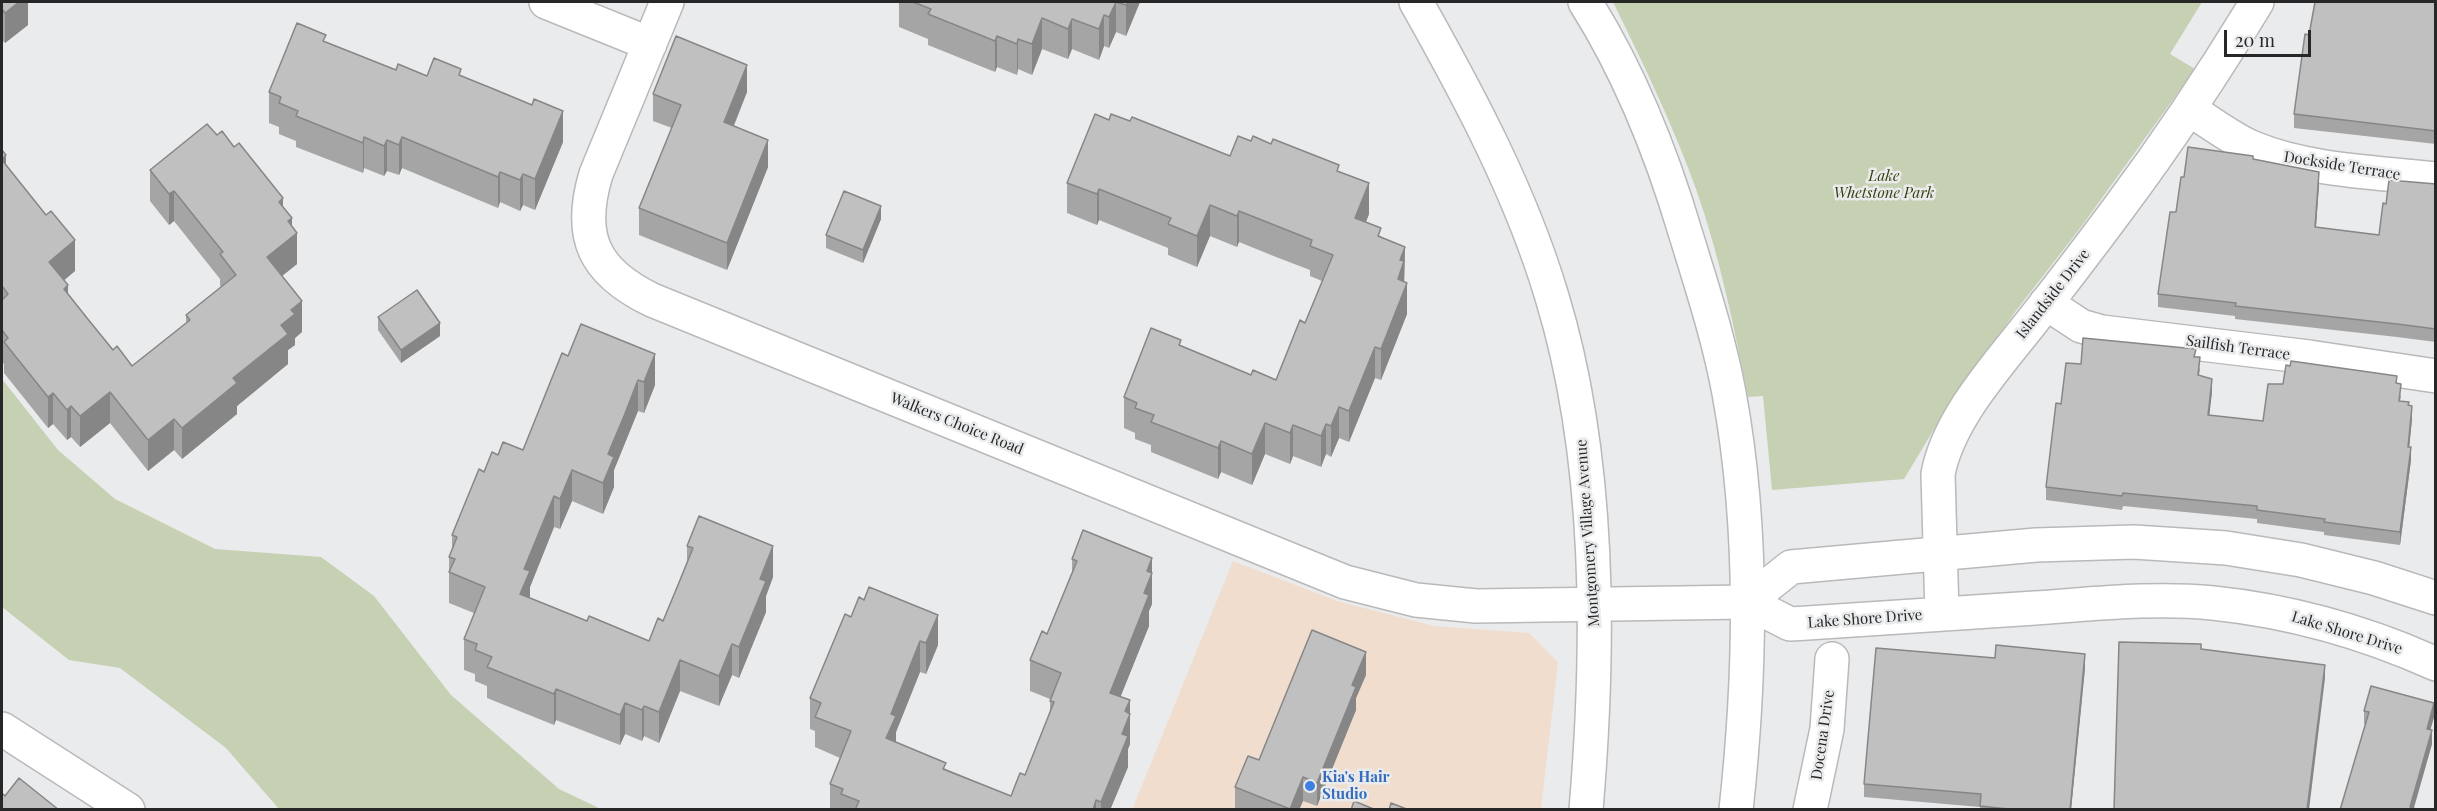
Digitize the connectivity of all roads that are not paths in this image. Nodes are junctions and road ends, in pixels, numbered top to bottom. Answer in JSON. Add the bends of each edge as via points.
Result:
{"nodes":[{"id":1,"x":546,"y":2,"type":"edge"},
{"id":2,"x":667,"y":2,"type":"edge"},
{"id":3,"x":1416,"y":2,"type":"edge"},
{"id":4,"x":1586,"y":2,"type":"edge"},
{"id":5,"x":2257,"y":2,"type":"edge"},
{"id":6,"x":650,"y":44,"type":"junction"},
{"id":7,"x":2189,"y":109,"type":"junction"},
{"id":8,"x":2436,"y":179,"type":"edge"},
{"id":9,"x":2046,"y":303,"type":"junction"},
{"id":10,"x":2436,"y":376,"type":"edge"},
{"id":11,"x":1940,"y":554,"type":"junction"},
{"id":12,"x":2436,"y":598,"type":"edge"},
{"id":13,"x":1747,"y":602,"type":"junction"},
{"id":14,"x":1595,"y":604,"type":"junction"},
{"id":15,"x":1942,"y":614,"type":"junction"},
{"id":16,"x":1832,"y":659,"type":"dead end"},
{"id":17,"x":2436,"y":664,"type":"edge"},
{"id":18,"x":3,"y":734,"type":"edge"},
{"id":19,"x":128,"y":810,"type":"edge"},
{"id":20,"x":1586,"y":810,"type":"edge"},
{"id":21,"x":1736,"y":810,"type":"edge"},
{"id":22,"x":1810,"y":810,"type":"edge"}],
"edges":[{"from":1,"to":6,"type":"street"},
{"from":2,"to":6,"type":"street","name":"Walkers Choice Road"},
{"from":3,"to":14,"type":"street","name":"Montgomery Village Avenue","via":[[1496,156],[1529,228],[1553,299],[1581,436]]},
{"from":4,"to":13,"type":"street","via":[[1602,27],[1652,134],[1707,303],[1728,391],[1742,483]]},
{"from":5,"to":7,"type":"street","name":"Islandside Drive"},
{"from":6,"to":14,"type":"street","name":"Walkers Choice Road","via":[[596,174],[589,202],[590,229],[599,259],[627,287],[1345,582],[1436,603]]},
{"from":7,"to":8,"type":"street","name":"Dockside Terrace","via":[[2241,142],[2274,155]]},
{"from":7,"to":9,"type":"street","name":"Islandside Drive"},
{"from":9,"to":10,"type":"street","name":"Sailfish Terrace","via":[[2081,326],[2102,332]]},
{"from":9,"to":11,"type":"street","name":"Islandside Drive","via":[[1953,427],[1941,455]]},
{"from":11,"to":12,"type":"street","via":[[2084,542],[2183,544],[2301,560]]},
{"from":11,"to":13,"type":"street","via":[[1791,567]]},
{"from":11,"to":15,"type":"street","name":"Islandside Drive"},
{"from":13,"to":14,"type":"street","name":"Walkers Choice Road"},
{"from":13,"to":15,"type":"street","name":"Lake Shore Drive","via":[[1790,624]]},
{"from":13,"to":21,"type":"street","via":[[1744,738]]},
{"from":14,"to":20,"type":"street","name":"Montgomery Village Avenue"},
{"from":15,"to":17,"type":"street","name":"Lake Shore Drive","via":[[2103,603],[2211,603],[2310,620],[2398,647]]},
{"from":16,"to":22,"type":"street","name":"Docena Drive","via":[[1827,729]]},
{"from":18,"to":19,"type":"street"}]}
